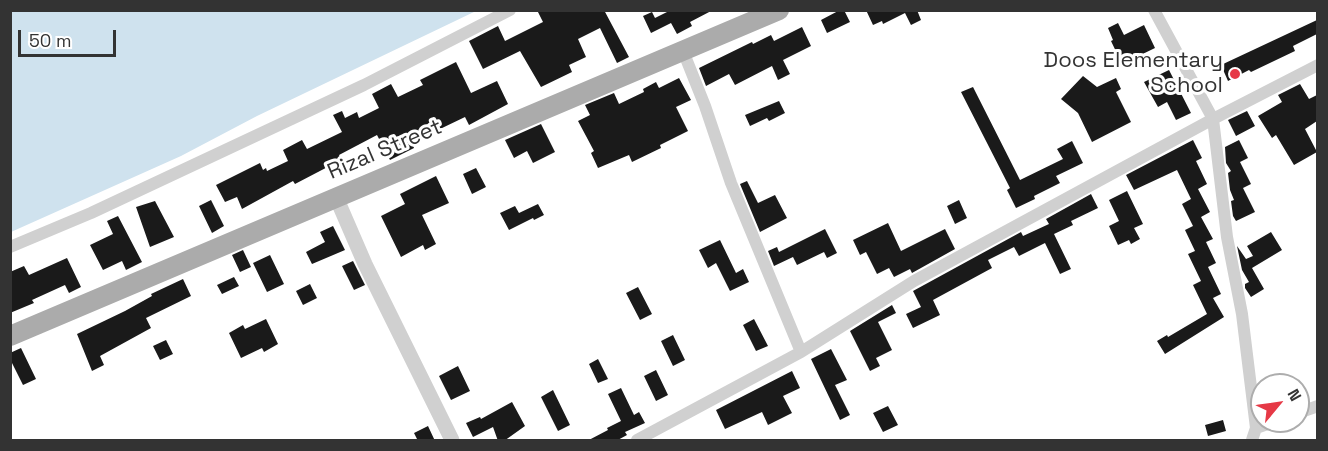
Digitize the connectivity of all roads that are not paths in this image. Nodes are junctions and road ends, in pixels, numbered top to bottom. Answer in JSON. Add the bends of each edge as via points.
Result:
{"nodes":[{"id":1,"x":510,"y":10,"type":"edge"},
{"id":2,"x":779,"y":10,"type":"edge"},
{"id":3,"x":1154,"y":10,"type":"edge"},
{"id":4,"x":683,"y":51,"type":"junction"},
{"id":5,"x":1317,"y":65,"type":"edge"},
{"id":6,"x":1213,"y":119,"type":"junction"},
{"id":7,"x":336,"y":197,"type":"junction"},
{"id":8,"x":10,"y":247,"type":"edge"},
{"id":9,"x":10,"y":336,"type":"edge"},
{"id":10,"x":801,"y":352,"type":"junction"},
{"id":11,"x":1254,"y":434,"type":"edge"},
{"id":12,"x":452,"y":441,"type":"edge"},
{"id":13,"x":637,"y":441,"type":"edge"}],
"edges":[{"from":1,"to":8,"type":"street","via":[[364,86]]},
{"from":2,"to":4,"type":"main road","name":"Rizal Street"},
{"from":3,"to":6,"type":"street"},
{"from":4,"to":7,"type":"main road","name":"Rizal Street"},
{"from":4,"to":10,"type":"street","via":[[731,183]]},
{"from":5,"to":6,"type":"street"},
{"from":6,"to":10,"type":"street","via":[[914,281]]},
{"from":6,"to":11,"type":"street","via":[[1227,237],[1242,314]]},
{"from":7,"to":9,"type":"main road","name":"Rizal Street"},
{"from":7,"to":12,"type":"street"},
{"from":10,"to":13,"type":"street"}]}
